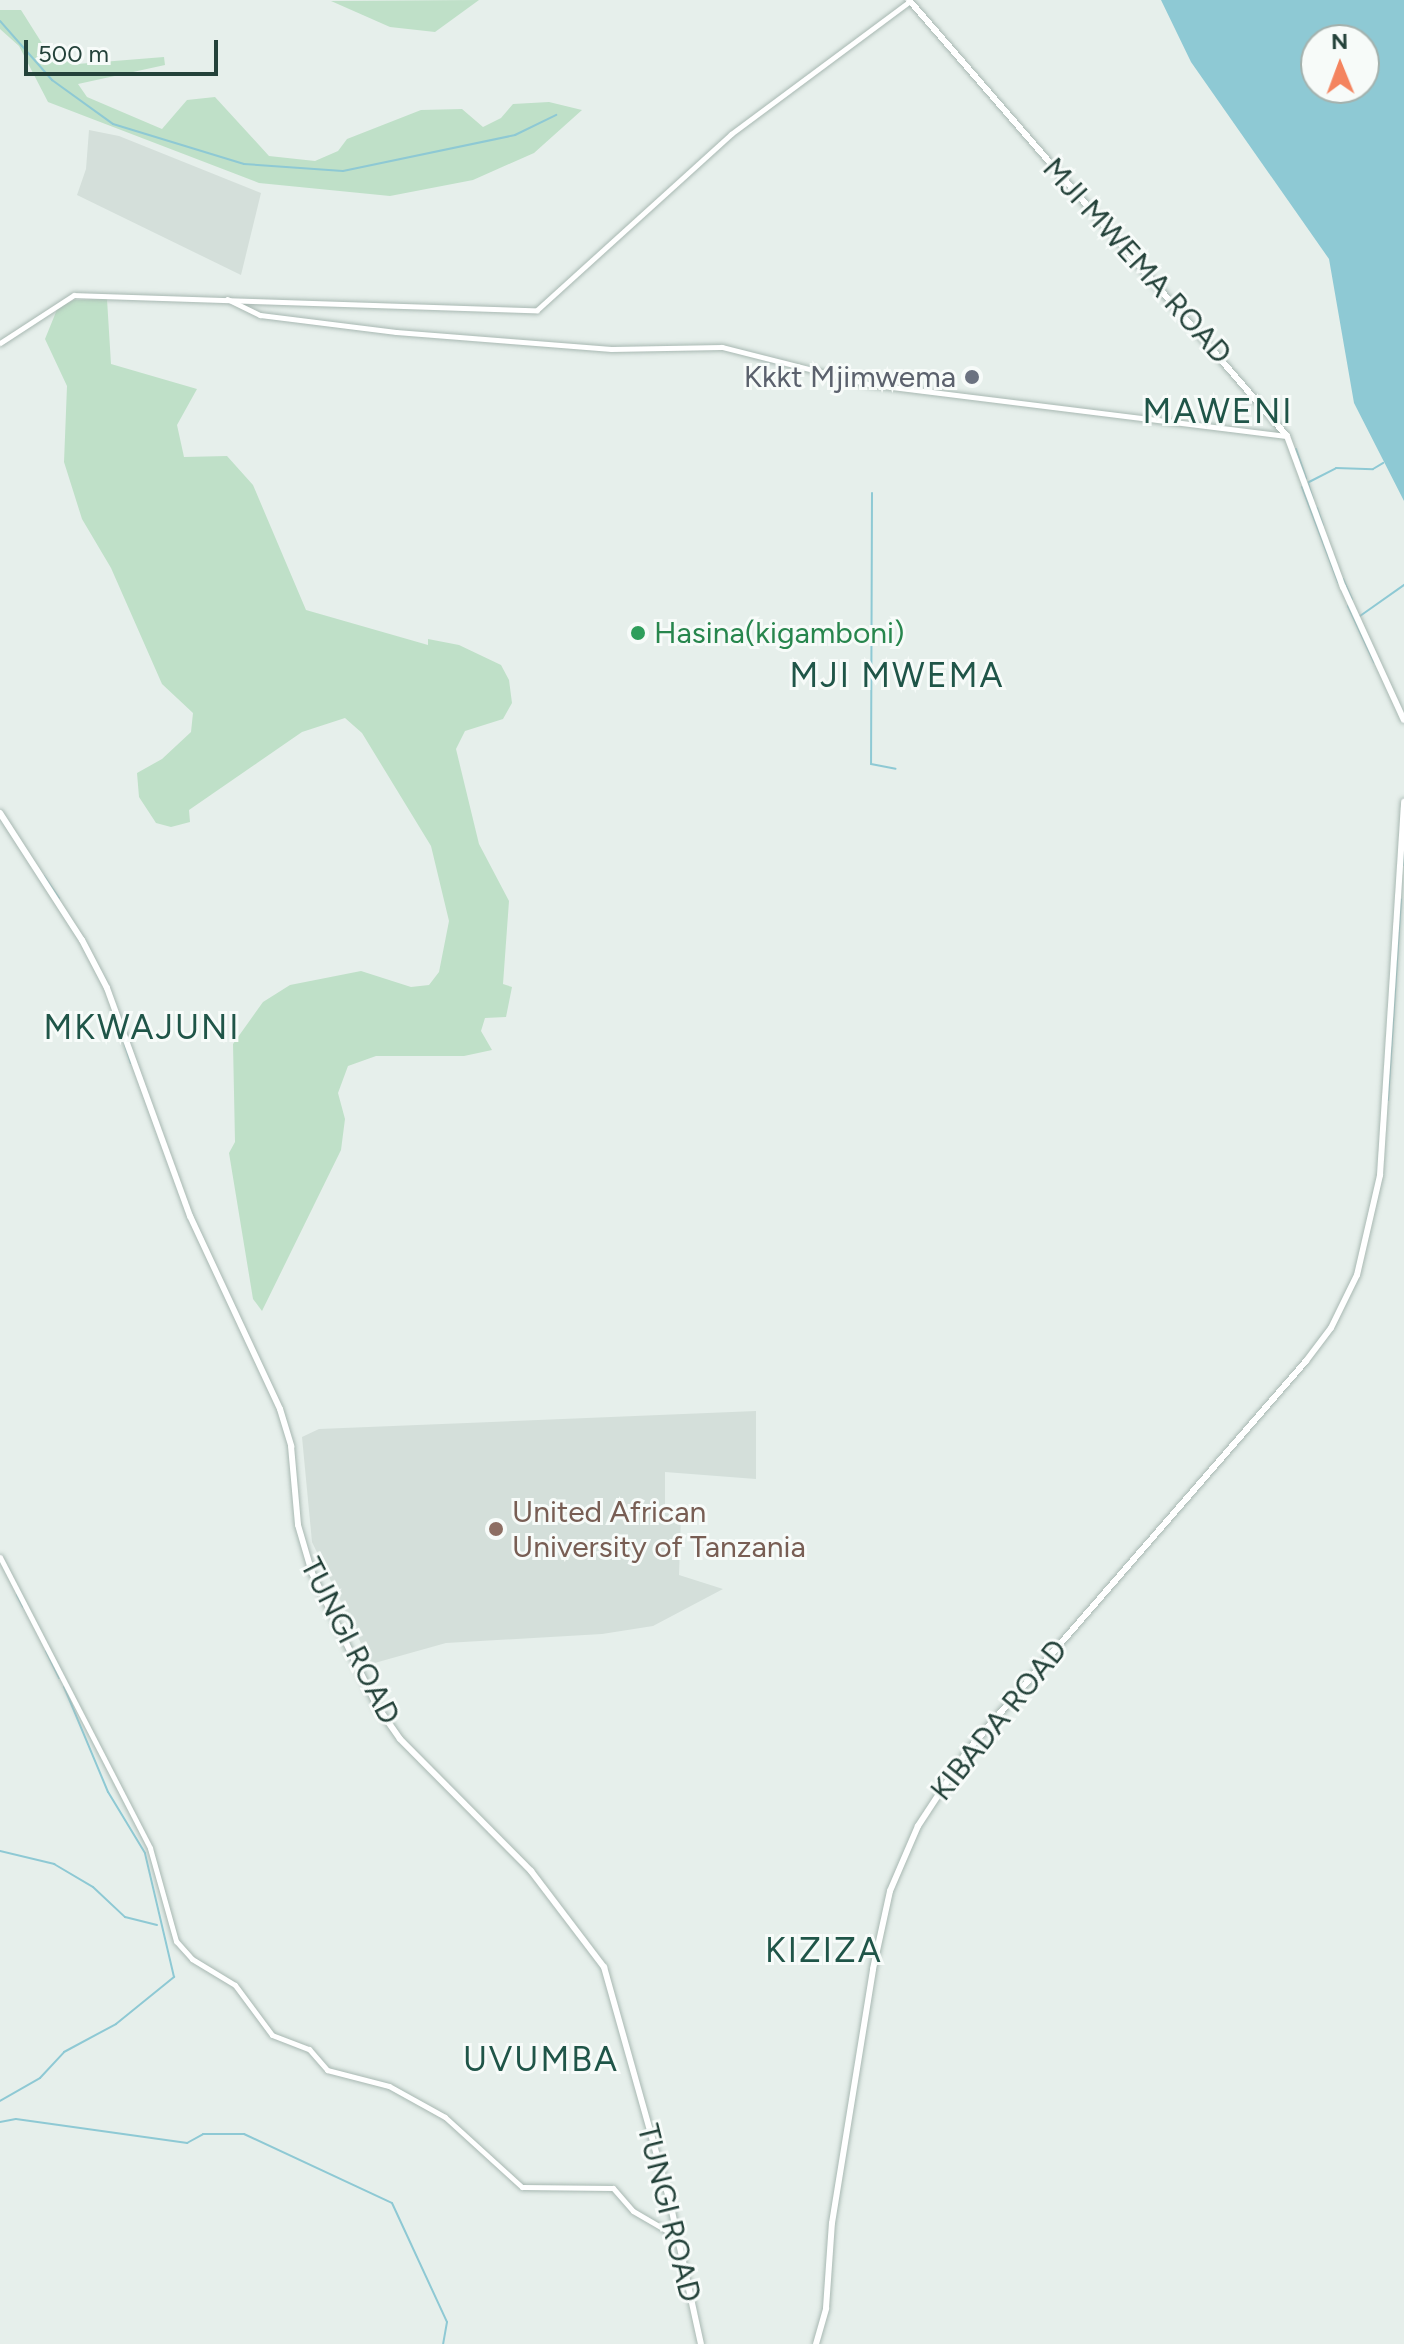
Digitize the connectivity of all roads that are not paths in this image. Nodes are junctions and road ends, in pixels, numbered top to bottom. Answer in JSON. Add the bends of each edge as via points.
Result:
{"nodes":[{"id":1,"x":909,"y":1,"type":"edge"},
{"id":2,"x":227,"y":299,"type":"junction"},
{"id":3,"x":0,"y":343,"type":"edge"},
{"id":4,"x":1287,"y":436,"type":"junction"},
{"id":5,"x":1404,"y":720,"type":"edge"},
{"id":6,"x":1404,"y":802,"type":"edge"},
{"id":7,"x":0,"y":813,"type":"edge"},
{"id":8,"x":0,"y":1557,"type":"edge"},
{"id":9,"x":677,"y":2236,"type":"junction"},
{"id":10,"x":701,"y":2344,"type":"edge"},
{"id":11,"x":816,"y":2344,"type":"edge"}],
"edges":[{"from":1,"to":2,"type":"street","via":[[731,134],[537,310]]},
{"from":1,"to":4,"type":"main road","name":"MJI MWEMA ROAD"},
{"from":2,"to":3,"type":"street","via":[[70,296]]},
{"from":2,"to":4,"type":"street","via":[[260,315],[347,326],[611,349],[712,346],[868,384]]},
{"from":4,"to":5,"type":"main road","name":"MJI MWEMA ROAD","via":[[1343,587]]},
{"from":6,"to":11,"type":"main road","name":"KIBADA ROAD","via":[[1381,1158],[1372,1227],[1357,1275],[1331,1328],[960,1760],[903,1857],[873,1969],[832,2223],[826,2308]]},
{"from":7,"to":9,"type":"main road","name":"TUNGI ROAD","via":[[93,958],[190,1216],[280,1409],[291,1446],[301,1542],[319,1590],[400,1739],[517,1855],[598,1957],[615,1998]]},
{"from":8,"to":9,"type":"street","via":[[150,1848],[176,1941],[192,1959],[235,1985],[272,2035],[309,2049],[327,2070],[389,2086],[445,2117],[524,2188],[613,2188],[633,2211]]},
{"from":9,"to":10,"type":"main road","name":"TUNGI ROAD"}]}
